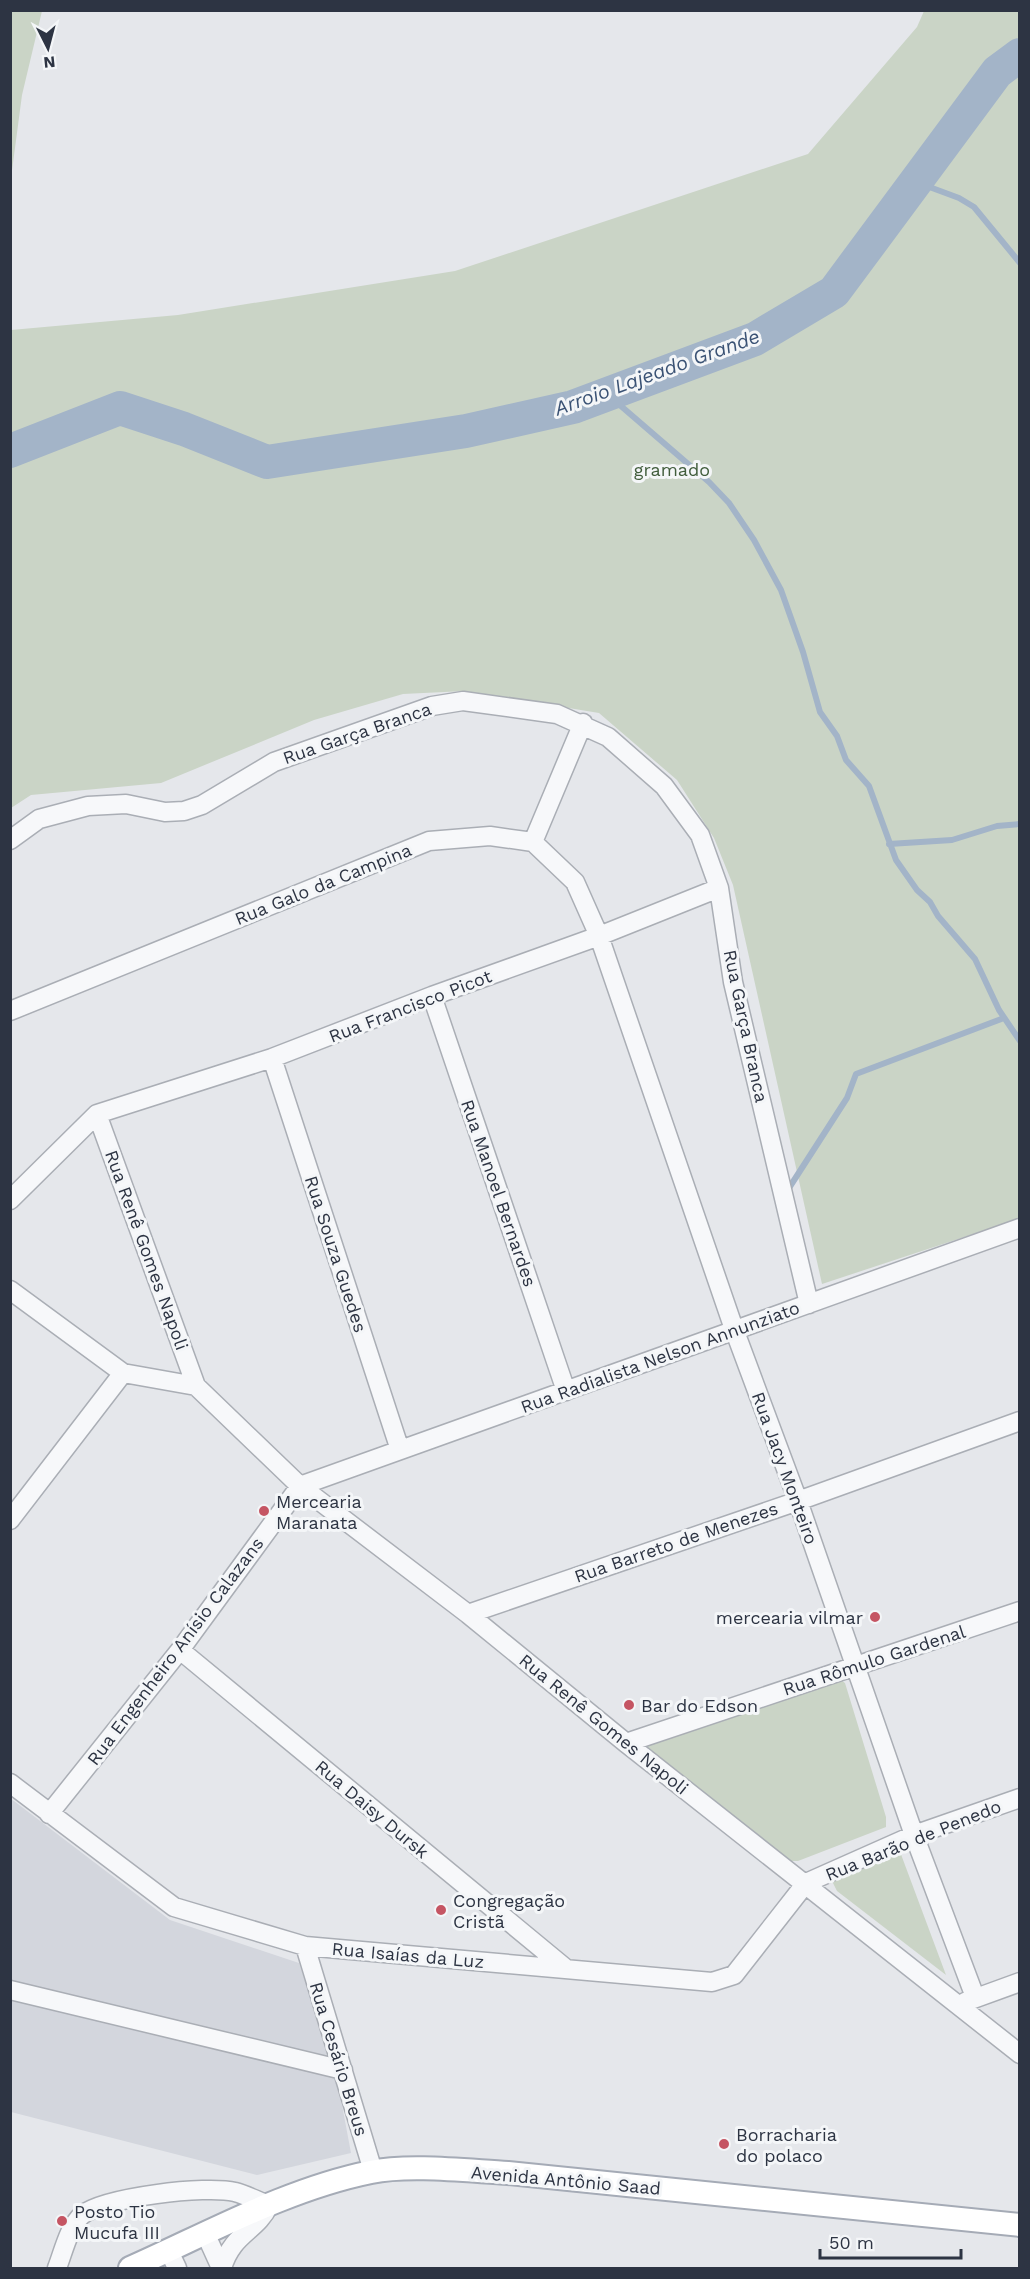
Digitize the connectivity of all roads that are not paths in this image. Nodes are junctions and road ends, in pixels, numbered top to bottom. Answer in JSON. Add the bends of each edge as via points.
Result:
{"nodes":[{"id":1,"x":583,"y":723,"type":"junction"},
{"id":2,"x":10,"y":840,"type":"edge"},
{"id":3,"x":533,"y":842,"type":"junction"},
{"id":4,"x":719,"y":888,"type":"junction"},
{"id":5,"x":599,"y":936,"type":"junction"},
{"id":6,"x":432,"y":996,"type":"junction"},
{"id":7,"x":10,"y":1011,"type":"edge"},
{"id":8,"x":272,"y":1058,"type":"junction"},
{"id":9,"x":97,"y":1114,"type":"junction"},
{"id":10,"x":10,"y":1200,"type":"edge"},
{"id":11,"x":1020,"y":1228,"type":"edge"},
{"id":12,"x":10,"y":1290,"type":"edge"},
{"id":13,"x":809,"y":1304,"type":"junction"},
{"id":14,"x":734,"y":1329,"type":"junction"},
{"id":15,"x":123,"y":1373,"type":"junction"},
{"id":16,"x":196,"y":1386,"type":"junction"},
{"id":17,"x":566,"y":1391,"type":"junction"},
{"id":18,"x":1020,"y":1421,"type":"edge"},
{"id":19,"x":400,"y":1450,"type":"junction"},
{"id":20,"x":300,"y":1486,"type":"junction"},
{"id":21,"x":798,"y":1501,"type":"junction"},
{"id":22,"x":10,"y":1520,"type":"edge"},
{"id":23,"x":1020,"y":1611,"type":"edge"},
{"id":24,"x":468,"y":1614,"type":"junction"},
{"id":25,"x":180,"y":1650,"type":"junction"},
{"id":26,"x":856,"y":1665,"type":"junction"},
{"id":27,"x":626,"y":1743,"type":"junction"},
{"id":28,"x":10,"y":1783,"type":"edge"},
{"id":29,"x":1020,"y":1798,"type":"edge"},
{"id":30,"x":49,"y":1814,"type":"junction"},
{"id":31,"x":914,"y":1835,"type":"junction"},
{"id":32,"x":806,"y":1883,"type":"junction"},
{"id":33,"x":305,"y":1946,"type":"junction"},
{"id":34,"x":564,"y":1967,"type":"junction"},
{"id":35,"x":1020,"y":1982,"type":"edge"},
{"id":36,"x":10,"y":1990,"type":"edge"},
{"id":37,"x":967,"y":2001,"type":"junction"},
{"id":38,"x":1020,"y":2054,"type":"edge"},
{"id":39,"x":343,"y":2070,"type":"junction"},
{"id":40,"x":373,"y":2171,"type":"junction"},
{"id":41,"x":269,"y":2205,"type":"junction"},
{"id":42,"x":1020,"y":2225,"type":"edge"},
{"id":43,"x":206,"y":2235,"type":"junction"},
{"id":44,"x":173,"y":2260,"type":"edge"},
{"id":45,"x":57,"y":2268,"type":"edge"},
{"id":46,"x":130,"y":2268,"type":"edge"},
{"id":47,"x":221,"y":2268,"type":"edge"}],
"edges":[{"from":1,"to":2,"type":"street","name":"Rua Garça Branca","via":[[557,714],[463,701],[432,706],[274,762],[202,805],[184,811],[165,812],[126,804],[88,806],[39,819]]},
{"from":1,"to":3,"type":"street"},
{"from":1,"to":4,"type":"street","name":"Rua Garça Branca","via":[[608,736],[664,786],[700,835]]},
{"from":3,"to":5,"type":"street","via":[[575,882]]},
{"from":3,"to":7,"type":"street","name":"Rua Galo da Campina","via":[[490,836],[429,841]]},
{"from":4,"to":5,"type":"street","name":"Rua Francisco Picot"},
{"from":4,"to":13,"type":"street","name":"Rua Garça Branca","via":[[733,982]]},
{"from":5,"to":6,"type":"street","name":"Rua Francisco Picot"},
{"from":5,"to":14,"type":"street","name":"Rua Jacy Monteiro"},
{"from":6,"to":8,"type":"street","name":"Rua Francisco Picot"},
{"from":6,"to":17,"type":"street","name":"Rua Manoel Bernardes"},
{"from":8,"to":9,"type":"street","name":"Rua Francisco Picot"},
{"from":8,"to":19,"type":"street","name":"Rua Souza Guedes"},
{"from":9,"to":10,"type":"street"},
{"from":9,"to":16,"type":"street","name":"Rua Renê Gomes Napoli"},
{"from":11,"to":13,"type":"street","name":"Rua Radialista Nelson Annunziato"},
{"from":12,"to":15,"type":"street"},
{"from":13,"to":14,"type":"street","name":"Rua Radialista Nelson Annunziato"},
{"from":14,"to":17,"type":"street","name":"Rua Radialista Nelson Annunziato"},
{"from":14,"to":21,"type":"street","name":"Rua Jacy Monteiro"},
{"from":15,"to":16,"type":"street"},
{"from":15,"to":22,"type":"street"},
{"from":16,"to":20,"type":"street","name":"Rua Renê Gomes Napoli"},
{"from":17,"to":19,"type":"street","name":"Rua Radialista Nelson Annunziato"},
{"from":18,"to":21,"type":"street","name":"Rua Barreto de Menezes"},
{"from":19,"to":20,"type":"street","name":"Rua Radialista Nelson Annunziato"},
{"from":20,"to":24,"type":"street","name":"Rua Renê Gomes Napoli"},
{"from":20,"to":25,"type":"street","name":"Rua Engenheiro Anísio Calazans"},
{"from":21,"to":24,"type":"street","name":"Rua Barreto de Menezes"},
{"from":21,"to":26,"type":"street","name":"Rua Jacy Monteiro"},
{"from":23,"to":26,"type":"street","name":"Rua Rômulo Gardenal"},
{"from":24,"to":27,"type":"street","name":"Rua Renê Gomes Napoli"},
{"from":25,"to":30,"type":"street","name":"Rua Engenheiro Anísio Calazans"},
{"from":25,"to":34,"type":"street","name":"Rua Daisy Dursk"},
{"from":26,"to":27,"type":"street","name":"Rua Rômulo Gardenal"},
{"from":26,"to":31,"type":"street","name":"Rua Jacy Monteiro"},
{"from":27,"to":32,"type":"street","name":"Rua Renê Gomes Napoli"},
{"from":28,"to":30,"type":"street","name":"Rua Isaías da Luz"},
{"from":29,"to":31,"type":"street","name":"Rua Barão de Penedo"},
{"from":30,"to":33,"type":"street","name":"Rua Isaías da Luz","via":[[174,1906]]},
{"from":31,"to":32,"type":"street","name":"Rua Barão de Penedo"},
{"from":31,"to":37,"type":"street","name":"Rua Jacy Monteiro"},
{"from":32,"to":34,"type":"street","name":"Rua Isaías da Luz","via":[[734,1975],[712,1982]]},
{"from":32,"to":37,"type":"street","name":"Rua Renê Gomes Napoli"},
{"from":33,"to":34,"type":"street","name":"Rua Isaías da Luz"},
{"from":33,"to":39,"type":"street","name":"Rua Cesário Breus"},
{"from":35,"to":37,"type":"street"},
{"from":36,"to":39,"type":"street"},
{"from":37,"to":38,"type":"street","name":"Rua Renê Gomes Napoli"},
{"from":39,"to":40,"type":"street","name":"Rua Cesário Breus"},
{"from":40,"to":41,"type":"main road","name":"Avenida Antônio Saad"},
{"from":40,"to":42,"type":"main road","name":"Avenida Antônio Saad","via":[[442,2169],[508,2173]]},
{"from":41,"to":43,"type":"main road","name":"Avenida Antônio Saad"},
{"from":41,"to":45,"type":"street","via":[[234,2192],[215,2190],[119,2202],[83,2214],[74,2225]]},
{"from":41,"to":47,"type":"street","via":[[263,2220],[234,2242]]},
{"from":43,"to":44,"type":"main road","name":"Avenida Antônio Saad"},
{"from":43,"to":47,"type":"street"},
{"from":44,"to":46,"type":"main road","name":"Avenida Antônio Saad"}]}
